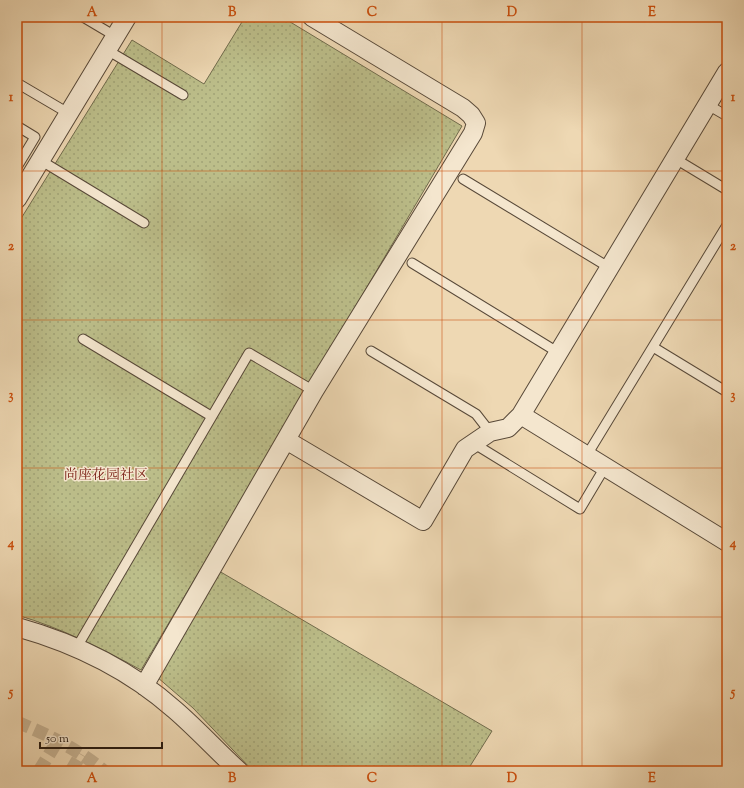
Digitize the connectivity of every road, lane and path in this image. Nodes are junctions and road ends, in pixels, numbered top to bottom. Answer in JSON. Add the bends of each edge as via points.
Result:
{"nodes":[{"id":1,"x":83,"y":17,"type":"edge"},
{"id":2,"x":127,"y":17,"type":"edge"},
{"id":3,"x":312,"y":17,"type":"edge"},
{"id":4,"x":111,"y":43,"type":"junction"},
{"id":5,"x":727,"y":72,"type":"edge"},
{"id":6,"x":17,"y":82,"type":"edge"},
{"id":7,"x":183,"y":95,"type":"dead end"},
{"id":8,"x":708,"y":105,"type":"junction"},
{"id":9,"x":68,"y":114,"type":"junction"},
{"id":10,"x":727,"y":116,"type":"edge"},
{"id":11,"x":17,"y":126,"type":"edge"},
{"id":12,"x":674,"y":158,"type":"junction"},
{"id":13,"x":40,"y":160,"type":"junction"},
{"id":14,"x":17,"y":167,"type":"edge"},
{"id":15,"x":463,"y":179,"type":"dead end"},
{"id":16,"x":727,"y":190,"type":"edge"},
{"id":17,"x":17,"y":199,"type":"edge"},
{"id":18,"x":144,"y":223,"type":"dead end"},
{"id":19,"x":727,"y":225,"type":"edge"},
{"id":20,"x":412,"y":263,"type":"dead end"},
{"id":21,"x":610,"y":268,"type":"junction"},
{"id":22,"x":83,"y":339,"type":"dead end"},
{"id":23,"x":653,"y":348,"type":"junction"},
{"id":24,"x":371,"y":351,"type":"dead end"},
{"id":25,"x":559,"y":353,"type":"junction"},
{"id":26,"x":314,"y":391,"type":"junction"},
{"id":27,"x":727,"y":391,"type":"edge"},
{"id":28,"x":522,"y":415,"type":"junction"},
{"id":29,"x":211,"y":416,"type":"junction"},
{"id":30,"x":490,"y":432,"type":"junction"},
{"id":31,"x":286,"y":440,"type":"junction"},
{"id":32,"x":473,"y":443,"type":"junction"},
{"id":33,"x":587,"y":456,"type":"junction"},
{"id":34,"x":605,"y":467,"type":"junction"},
{"id":35,"x":727,"y":542,"type":"edge"},
{"id":36,"x":17,"y":627,"type":"edge"},
{"id":37,"x":77,"y":647,"type":"junction"},
{"id":38,"x":144,"y":686,"type":"junction"},
{"id":39,"x":239,"y":771,"type":"edge"}],
"edges":[{"from":1,"to":4,"type":"lane"},
{"from":2,"to":4,"type":"street"},
{"from":3,"to":26,"type":"street","via":[[462,108],[476,123],[469,140]]},
{"from":4,"to":7,"type":"lane"},
{"from":4,"to":9,"type":"street"},
{"from":5,"to":8,"type":"street"},
{"from":6,"to":9,"type":"lane"},
{"from":8,"to":10,"type":"lane"},
{"from":8,"to":12,"type":"street"},
{"from":9,"to":13,"type":"street"},
{"from":11,"to":14,"type":"lane","via":[[36,138]]},
{"from":12,"to":16,"type":"lane"},
{"from":12,"to":21,"type":"street"},
{"from":13,"to":17,"type":"street"},
{"from":13,"to":18,"type":"lane"},
{"from":15,"to":21,"type":"lane"},
{"from":19,"to":23,"type":"lane"},
{"from":20,"to":25,"type":"lane"},
{"from":21,"to":25,"type":"street"},
{"from":22,"to":29,"type":"lane"},
{"from":23,"to":27,"type":"lane"},
{"from":23,"to":33,"type":"lane"},
{"from":24,"to":30,"type":"lane","via":[[476,414]]},
{"from":25,"to":28,"type":"street"},
{"from":26,"to":29,"type":"lane","via":[[248,353]]},
{"from":26,"to":31,"type":"street"},
{"from":28,"to":30,"type":"street","via":[[508,428]]},
{"from":28,"to":33,"type":"street"},
{"from":29,"to":37,"type":"lane"},
{"from":30,"to":32,"type":"street"},
{"from":31,"to":32,"type":"street","via":[[423,521],[465,449]]},
{"from":31,"to":38,"type":"street"},
{"from":32,"to":34,"type":"lane","via":[[580,509]]},
{"from":33,"to":34,"type":"street"},
{"from":34,"to":35,"type":"street"},
{"from":36,"to":37,"type":"street"},
{"from":37,"to":38,"type":"street"},
{"from":38,"to":39,"type":"street","via":[[174,709]]}]}
